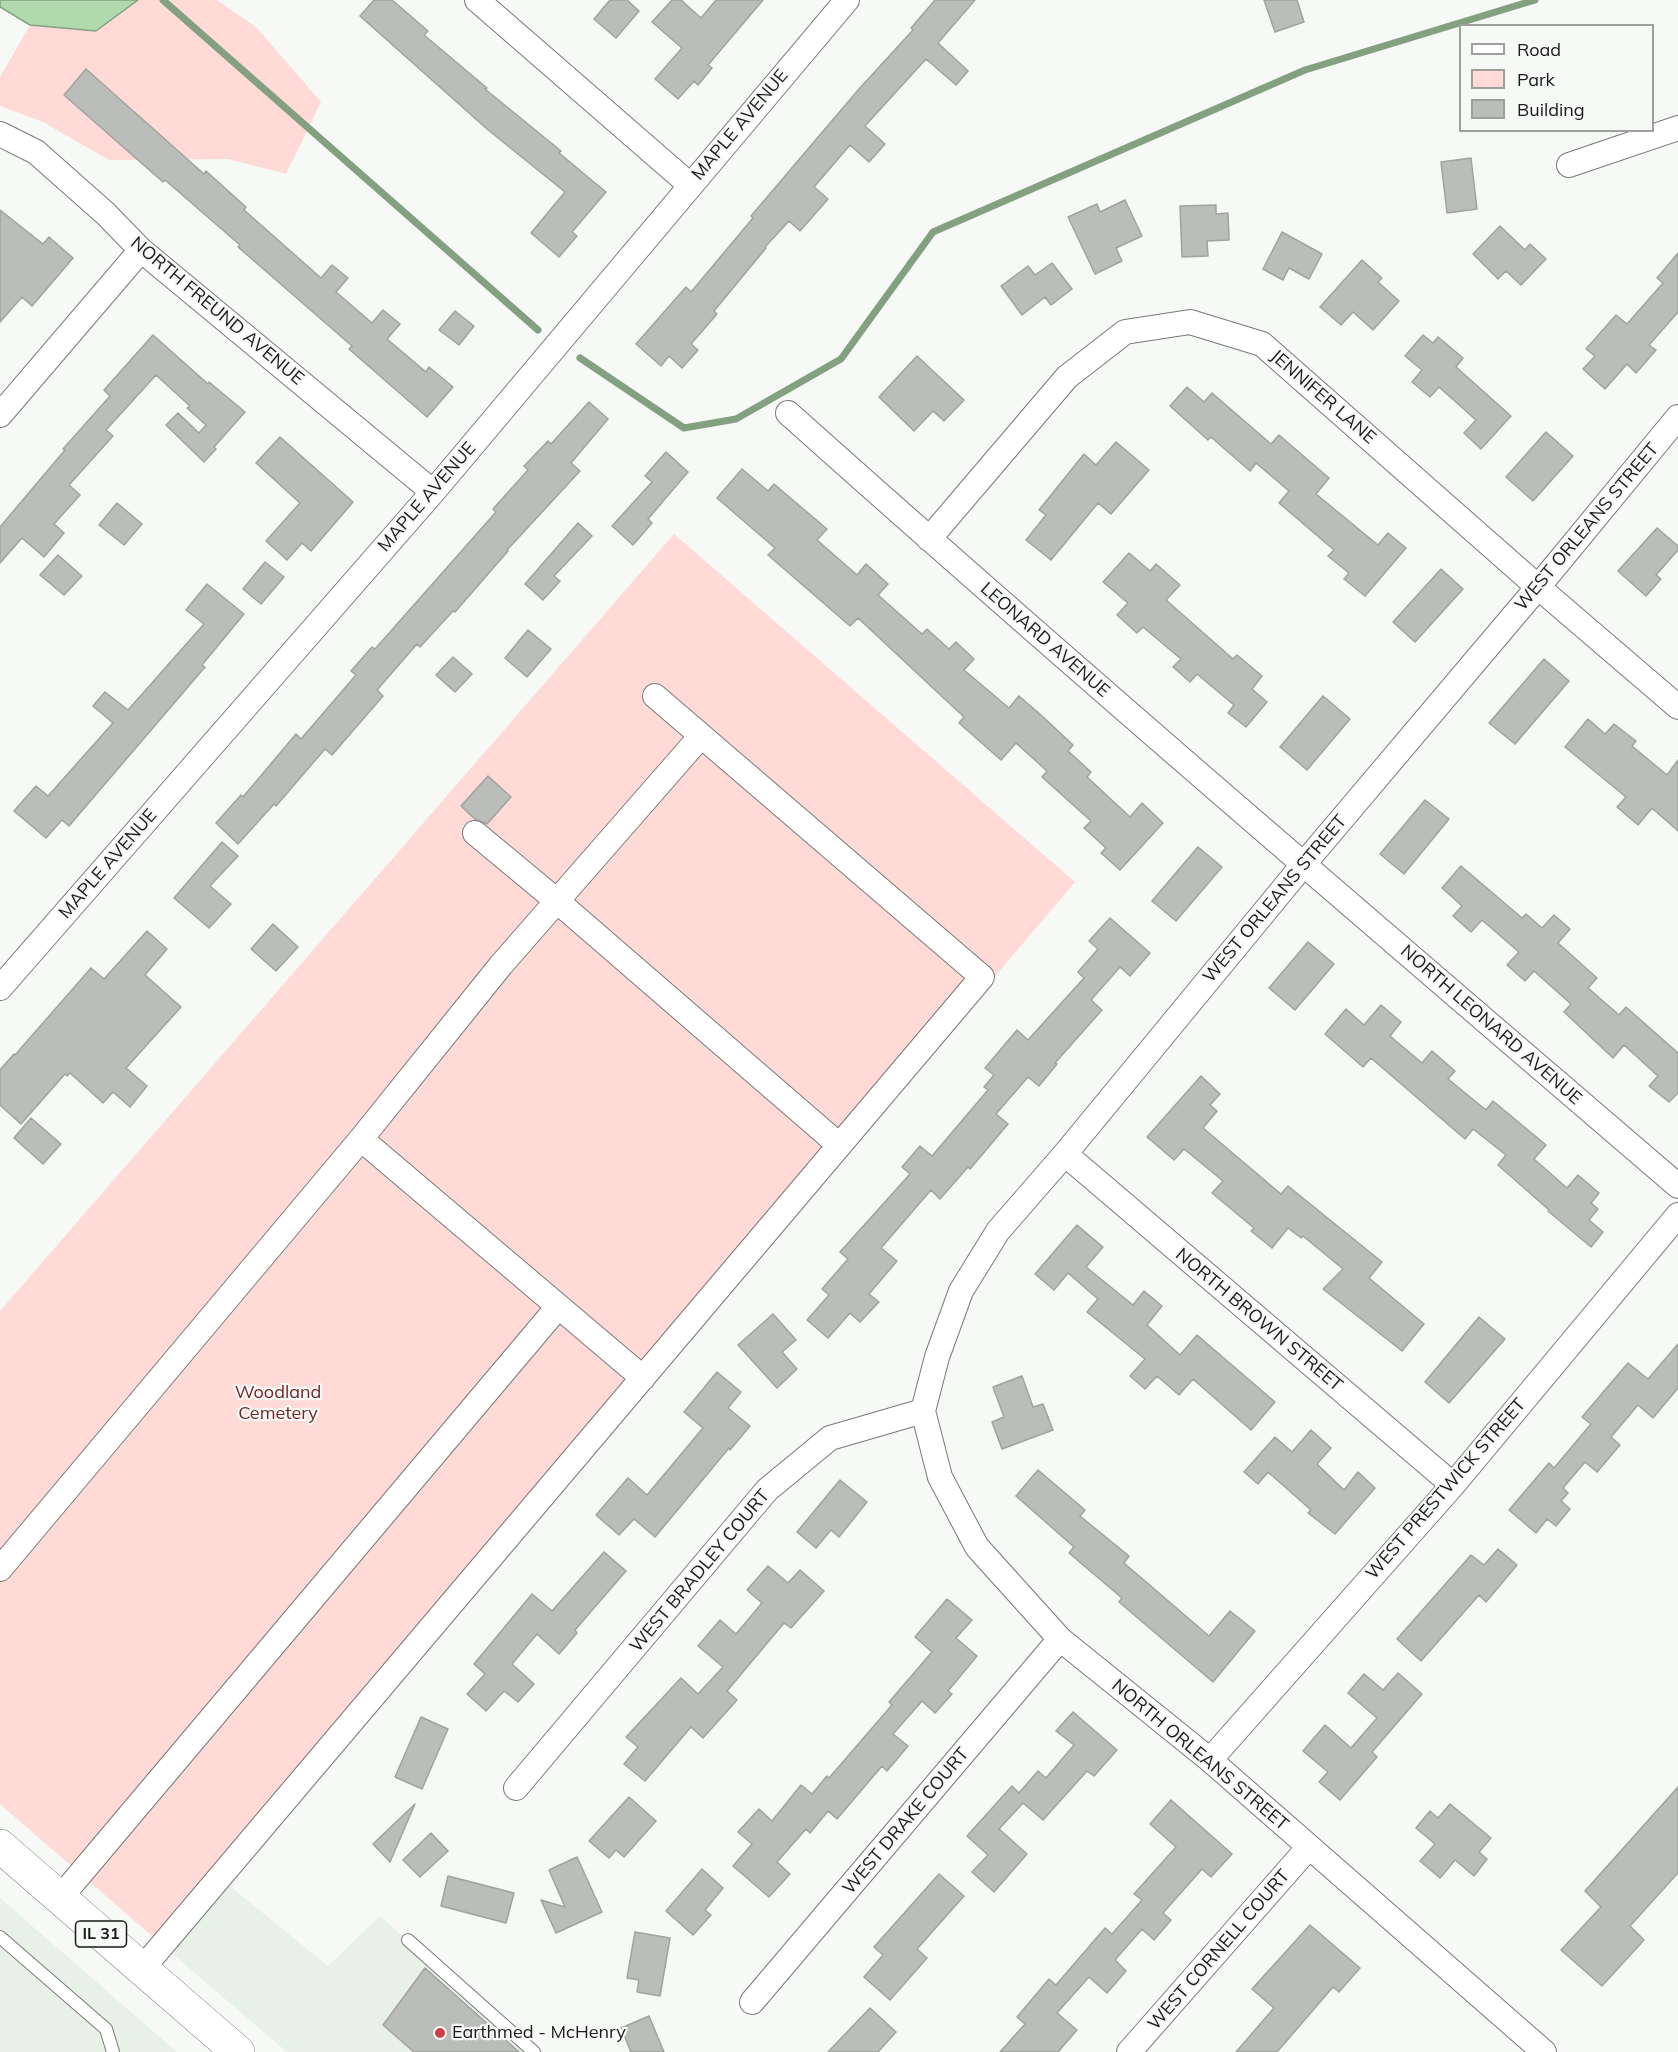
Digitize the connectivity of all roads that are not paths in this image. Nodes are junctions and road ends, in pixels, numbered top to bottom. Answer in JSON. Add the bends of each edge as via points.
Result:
{"nodes":[{"id":1,"x":477,"y":0,"type":"edge"},
{"id":2,"x":847,"y":0,"type":"edge"},
{"id":3,"x":1678,"y":128,"type":"edge"},
{"id":4,"x":0,"y":134,"type":"edge"},
{"id":5,"x":1569,"y":165,"type":"dead end"},
{"id":6,"x":690,"y":185,"type":"junction"},
{"id":7,"x":141,"y":249,"type":"junction"},
{"id":8,"x":788,"y":413,"type":"dead end"},
{"id":9,"x":0,"y":415,"type":"edge"},
{"id":10,"x":1678,"y":417,"type":"edge"},
{"id":11,"x":433,"y":492,"type":"junction"},
{"id":12,"x":929,"y":539,"type":"junction"},
{"id":13,"x":1538,"y":587,"type":"junction"},
{"id":14,"x":655,"y":696,"type":"dead end"},
{"id":15,"x":1678,"y":707,"type":"edge"},
{"id":16,"x":701,"y":736,"type":"junction"},
{"id":17,"x":475,"y":833,"type":"dead end"},
{"id":18,"x":1303,"y":865,"type":"junction"},
{"id":19,"x":557,"y":901,"type":"junction"},
{"id":20,"x":0,"y":988,"type":"edge"},
{"id":21,"x":362,"y":1140,"type":"junction"},
{"id":22,"x":839,"y":1145,"type":"junction"},
{"id":23,"x":1065,"y":1154,"type":"junction"},
{"id":24,"x":1678,"y":1186,"type":"edge"},
{"id":25,"x":1678,"y":1215,"type":"edge"},
{"id":26,"x":558,"y":1307,"type":"junction"},
{"id":27,"x":643,"y":1378,"type":"junction"},
{"id":28,"x":923,"y":1411,"type":"junction"},
{"id":29,"x":1453,"y":1485,"type":"junction"},
{"id":30,"x":0,"y":1569,"type":"edge"},
{"id":31,"x":1060,"y":1639,"type":"junction"},
{"id":32,"x":1210,"y":1760,"type":"junction"},
{"id":33,"x":516,"y":1788,"type":"dead end"},
{"id":34,"x":0,"y":1846,"type":"edge"},
{"id":35,"x":1309,"y":1847,"type":"junction"},
{"id":36,"x":60,"y":1898,"type":"junction"},
{"id":37,"x":0,"y":1937,"type":"edge"},
{"id":38,"x":408,"y":1940,"type":"dead end"},
{"id":39,"x":142,"y":1969,"type":"junction"},
{"id":40,"x":752,"y":2002,"type":"dead end"},
{"id":41,"x":113,"y":2052,"type":"edge"},
{"id":42,"x":238,"y":2052,"type":"edge"},
{"id":43,"x":534,"y":2052,"type":"edge"},
{"id":44,"x":1129,"y":2052,"type":"edge"},
{"id":45,"x":1544,"y":2052,"type":"edge"}],
"edges":[{"from":1,"to":6,"type":"street"},
{"from":2,"to":6,"type":"street","name":"MAPLE AVENUE"},
{"from":3,"to":5,"type":"street"},
{"from":4,"to":7,"type":"street","name":"NORTH FREUND AVENUE","via":[[36,152]]},
{"from":6,"to":11,"type":"street","name":"MAPLE AVENUE"},
{"from":7,"to":9,"type":"street"},
{"from":7,"to":11,"type":"street","name":"NORTH FREUND AVENUE"},
{"from":8,"to":12,"type":"street","name":"LEONARD AVENUE"},
{"from":10,"to":13,"type":"street","name":"WEST ORLEANS STREET"},
{"from":11,"to":20,"type":"street","name":"MAPLE AVENUE"},
{"from":12,"to":13,"type":"street","name":"JENNIFER LANE","via":[[1067,376],[1125,332],[1190,322],[1262,344]]},
{"from":12,"to":18,"type":"street","name":"LEONARD AVENUE"},
{"from":13,"to":15,"type":"street","name":"JENNIFER LANE"},
{"from":13,"to":18,"type":"street","name":"WEST ORLEANS STREET"},
{"from":14,"to":16,"type":"street"},
{"from":16,"to":19,"type":"street"},
{"from":16,"to":22,"type":"street","via":[[982,977]]},
{"from":17,"to":19,"type":"street"},
{"from":18,"to":23,"type":"street","name":"WEST ORLEANS STREET"},
{"from":18,"to":24,"type":"street","name":"NORTH LEONARD AVENUE"},
{"from":19,"to":21,"type":"street"},
{"from":19,"to":22,"type":"street"},
{"from":21,"to":26,"type":"street"},
{"from":21,"to":30,"type":"street"},
{"from":22,"to":27,"type":"street"},
{"from":23,"to":28,"type":"street","name":"WEST ORLEANS STREET","via":[[998,1231],[961,1291]]},
{"from":23,"to":29,"type":"street","name":"NORTH BROWN STREET"},
{"from":25,"to":29,"type":"street","name":"WEST PRESTWICK STREET"},
{"from":26,"to":27,"type":"street"},
{"from":26,"to":36,"type":"street"},
{"from":27,"to":39,"type":"street"},
{"from":28,"to":31,"type":"street","name":"NORTH ORLEANS STREET","via":[[940,1477],[977,1547]]},
{"from":28,"to":33,"type":"street","name":"WEST BRADLEY COURT","via":[[830,1437],[767,1490]]},
{"from":29,"to":32,"type":"street","name":"WEST PRESTWICK STREET"},
{"from":31,"to":32,"type":"street","name":"NORTH ORLEANS STREET"},
{"from":31,"to":40,"type":"street","name":"WEST DRAKE COURT"},
{"from":32,"to":35,"type":"street","name":"NORTH ORLEANS STREET"},
{"from":34,"to":36,"type":"main road","number":"IL 31"},
{"from":35,"to":44,"type":"street","name":"WEST CORNELL COURT"},
{"from":35,"to":45,"type":"street","name":"NORTH ORLEANS STREET"},
{"from":36,"to":39,"type":"main road","number":"IL 31"},
{"from":37,"to":41,"type":"lane","via":[[106,2029]]},
{"from":38,"to":43,"type":"lane"},
{"from":39,"to":42,"type":"main road","number":"IL 31"}]}
